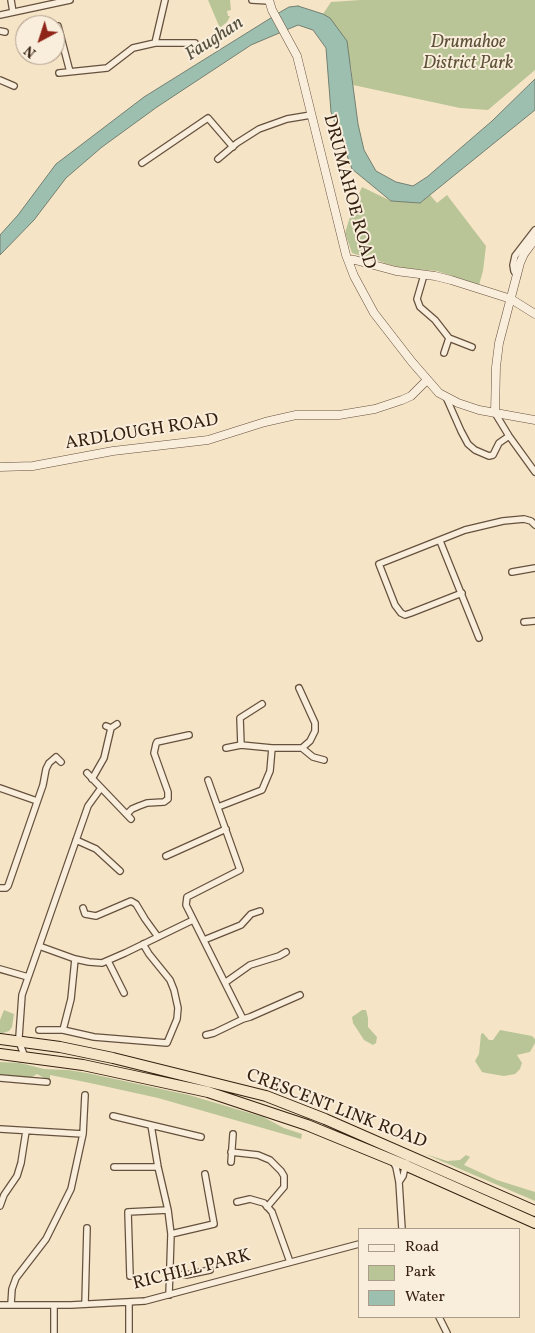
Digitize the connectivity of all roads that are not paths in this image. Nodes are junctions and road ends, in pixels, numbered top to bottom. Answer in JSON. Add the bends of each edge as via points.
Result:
{"nodes":[{"id":1,"x":10,"y":0,"type":"edge"},
{"id":2,"x":70,"y":0,"type":"edge"},
{"id":3,"x":165,"y":0,"type":"edge"},
{"id":4,"x":252,"y":0,"type":"edge"},
{"id":5,"x":269,"y":1,"type":"edge"},
{"id":6,"x":12,"y":12,"type":"junction"},
{"id":7,"x":0,"y":15,"type":"edge"},
{"id":8,"x":155,"y":43,"type":"junction"},
{"id":9,"x":195,"y":43,"type":"dead end"},
{"id":10,"x":65,"y":53,"type":"edge"},
{"id":11,"x":70,"y":72,"type":"junction"},
{"id":12,"x":59,"y":73,"type":"dead end"},
{"id":13,"x":0,"y":80,"type":"edge"},
{"id":14,"x":14,"y":86,"type":"dead end"},
{"id":15,"x":311,"y":115,"type":"junction"},
{"id":16,"x":233,"y":147,"type":"junction"},
{"id":17,"x":218,"y":159,"type":"dead end"},
{"id":18,"x":142,"y":162,"type":"dead end"},
{"id":19,"x":535,"y":230,"type":"edge"},
{"id":20,"x":535,"y":239,"type":"edge"},
{"id":21,"x":521,"y":252,"type":"junction"},
{"id":22,"x":348,"y":260,"type":"junction"},
{"id":23,"x":424,"y":274,"type":"junction"},
{"id":24,"x":511,"y":299,"type":"junction"},
{"id":25,"x":535,"y":314,"type":"edge"},
{"id":26,"x":450,"y":338,"type":"junction"},
{"id":27,"x":472,"y":347,"type":"dead end"},
{"id":28,"x":444,"y":353,"type":"dead end"},
{"id":29,"x":427,"y":380,"type":"junction"},
{"id":30,"x":446,"y":397,"type":"junction"},
{"id":31,"x":495,"y":412,"type":"junction"},
{"id":32,"x":535,"y":420,"type":"edge"},
{"id":33,"x":509,"y":436,"type":"junction"},
{"id":34,"x":0,"y":467,"type":"edge"},
{"id":35,"x":535,"y":472,"type":"edge"},
{"id":36,"x":535,"y":525,"type":"edge"},
{"id":37,"x":440,"y":541,"type":"junction"},
{"id":38,"x":535,"y":568,"type":"edge"},
{"id":39,"x":512,"y":572,"type":"dead end"},
{"id":40,"x":462,"y":593,"type":"junction"},
{"id":41,"x":535,"y":621,"type":"edge"},
{"id":42,"x":524,"y":622,"type":"dead end"},
{"id":43,"x":480,"y":638,"type":"dead end"},
{"id":44,"x":299,"y":688,"type":"dead end"},
{"id":45,"x":262,"y":704,"type":"dead end"},
{"id":46,"x":111,"y":726,"type":"dead end"},
{"id":47,"x":189,"y":735,"type":"dead end"},
{"id":48,"x":241,"y":745,"type":"junction"},
{"id":49,"x":226,"y":748,"type":"dead end"},
{"id":50,"x":272,"y":748,"type":"junction"},
{"id":51,"x":302,"y":748,"type":"junction"},
{"id":52,"x":324,"y":760,"type":"dead end"},
{"id":53,"x":62,"y":762,"type":"dead end"},
{"id":54,"x":87,"y":773,"type":"dead end"},
{"id":55,"x":92,"y":779,"type":"junction"},
{"id":56,"x":208,"y":780,"type":"dead end"},
{"id":57,"x":0,"y":788,"type":"edge"},
{"id":58,"x":101,"y":788,"type":"junction"},
{"id":59,"x":37,"y":801,"type":"junction"},
{"id":60,"x":218,"y":807,"type":"junction"},
{"id":61,"x":226,"y":829,"type":"junction"},
{"id":62,"x":76,"y":840,"type":"junction"},
{"id":63,"x":166,"y":856,"type":"dead end"},
{"id":64,"x":116,"y":870,"type":"dead end"},
{"id":65,"x":0,"y":888,"type":"edge"},
{"id":66,"x":83,"y":908,"type":"dead end"},
{"id":67,"x":260,"y":910,"type":"dead end"},
{"id":68,"x":193,"y":920,"type":"junction"},
{"id":69,"x":158,"y":937,"type":"junction"},
{"id":70,"x":204,"y":940,"type":"junction"},
{"id":71,"x":144,"y":944,"type":"junction"},
{"id":72,"x":39,"y":946,"type":"junction"},
{"id":73,"x":286,"y":952,"type":"dead end"},
{"id":74,"x":75,"y":959,"type":"junction"},
{"id":75,"x":108,"y":961,"type":"junction"},
{"id":76,"x":0,"y":969,"type":"edge"},
{"id":77,"x":28,"y":977,"type":"junction"},
{"id":78,"x":226,"y":982,"type":"junction"},
{"id":79,"x":124,"y":993,"type":"dead end"},
{"id":80,"x":300,"y":995,"type":"dead end"},
{"id":81,"x":243,"y":1019,"type":"junction"},
{"id":82,"x":39,"y":1030,"type":"dead end"},
{"id":83,"x":63,"y":1030,"type":"junction"},
{"id":84,"x":206,"y":1035,"type":"dead end"},
{"id":85,"x":0,"y":1039,"type":"edge"},
{"id":86,"x":20,"y":1042,"type":"junction"},
{"id":87,"x":0,"y":1054,"type":"edge"},
{"id":88,"x":25,"y":1057,"type":"junction"},
{"id":89,"x":0,"y":1078,"type":"edge"},
{"id":90,"x":47,"y":1082,"type":"dead end"},
{"id":91,"x":85,"y":1095,"type":"dead end"},
{"id":92,"x":113,"y":1116,"type":"dead end"},
{"id":93,"x":152,"y":1125,"type":"junction"},
{"id":94,"x":0,"y":1129,"type":"edge"},
{"id":95,"x":26,"y":1131,"type":"junction"},
{"id":96,"x":83,"y":1134,"type":"junction"},
{"id":97,"x":233,"y":1134,"type":"dead end"},
{"id":98,"x":201,"y":1137,"type":"dead end"},
{"id":99,"x":232,"y":1152,"type":"junction"},
{"id":100,"x":405,"y":1153,"type":"junction"},
{"id":101,"x":392,"y":1160,"type":"junction"},
{"id":102,"x":231,"y":1162,"type":"dead end"},
{"id":103,"x":407,"y":1166,"type":"junction"},
{"id":104,"x":114,"y":1167,"type":"dead end"},
{"id":105,"x":158,"y":1167,"type":"junction"},
{"id":106,"x":205,"y":1174,"type":"dead end"},
{"id":107,"x":399,"y":1182,"type":"junction"},
{"id":108,"x":237,"y":1202,"type":"dead end"},
{"id":109,"x":0,"y":1206,"type":"edge"},
{"id":110,"x":267,"y":1207,"type":"junction"},
{"id":111,"x":168,"y":1210,"type":"junction"},
{"id":112,"x":535,"y":1211,"type":"edge"},
{"id":113,"x":535,"y":1223,"type":"edge"},
{"id":114,"x":87,"y":1228,"type":"dead end"},
{"id":115,"x":402,"y":1228,"type":"edge"},
{"id":116,"x":171,"y":1234,"type":"junction"},
{"id":117,"x":358,"y":1244,"type":"edge"},
{"id":118,"x":290,"y":1262,"type":"junction"},
{"id":119,"x":210,"y":1270,"type":"dead end"},
{"id":120,"x":169,"y":1274,"type":"junction"},
{"id":121,"x":130,"y":1276,"type":"dead end"},
{"id":122,"x":169,"y":1295,"type":"junction"},
{"id":123,"x":129,"y":1302,"type":"junction"},
{"id":124,"x":0,"y":1304,"type":"edge"},
{"id":125,"x":11,"y":1304,"type":"junction"},
{"id":126,"x":85,"y":1304,"type":"junction"},
{"id":127,"x":54,"y":1305,"type":"junction"},
{"id":128,"x":439,"y":1318,"type":"edge"},
{"id":129,"x":54,"y":1333,"type":"edge"},
{"id":130,"x":129,"y":1333,"type":"edge"},
{"id":131,"x":447,"y":1333,"type":"edge"}],
"edges":[{"from":1,"to":6,"type":"street"},
{"from":2,"to":6,"type":"street"},
{"from":3,"to":8,"type":"street"},
{"from":4,"to":5,"type":"street"},
{"from":5,"to":15,"type":"street","name":"DRUMAHOE ROAD","via":[[297,56]]},
{"from":6,"to":7,"type":"street"},
{"from":8,"to":9,"type":"street"},
{"from":8,"to":11,"type":"street","via":[[133,48],[107,68]]},
{"from":10,"to":11,"type":"street"},
{"from":11,"to":12,"type":"street"},
{"from":13,"to":14,"type":"street"},
{"from":15,"to":16,"type":"street","via":[[259,129]]},
{"from":15,"to":22,"type":"street","name":"DRUMAHOE ROAD"},
{"from":16,"to":17,"type":"street"},
{"from":16,"to":18,"type":"street","via":[[208,118]]},
{"from":19,"to":21,"type":"street"},
{"from":20,"to":21,"type":"street"},
{"from":21,"to":24,"type":"street"},
{"from":22,"to":23,"type":"street"},
{"from":22,"to":29,"type":"street","name":"DRUMAHOE ROAD","via":[[374,313]]},
{"from":23,"to":24,"type":"street"},
{"from":23,"to":26,"type":"street","via":[[418,304]]},
{"from":24,"to":25,"type":"street"},
{"from":24,"to":31,"type":"street","via":[[499,343]]},
{"from":26,"to":27,"type":"street"},
{"from":26,"to":28,"type":"street"},
{"from":29,"to":30,"type":"street","name":"DRUMAHOE ROAD"},
{"from":29,"to":34,"type":"street","name":"ARDLOUGH ROAD","via":[[411,396],[375,409],[339,415],[296,415],[208,440],[114,451],[33,466]]},
{"from":30,"to":31,"type":"street","name":"DRUMAHOE ROAD"},
{"from":30,"to":33,"type":"street","via":[[468,444],[475,450],[493,455],[497,445]]},
{"from":31,"to":32,"type":"street","name":"DRUMAHOE ROAD"},
{"from":31,"to":33,"type":"street"},
{"from":33,"to":35,"type":"street"},
{"from":36,"to":37,"type":"street","via":[[531,521],[517,519],[465,530]]},
{"from":37,"to":40,"type":"street"},
{"from":37,"to":40,"type":"street","via":[[379,564],[394,605],[405,615]]},
{"from":38,"to":39,"type":"street"},
{"from":40,"to":43,"type":"street"},
{"from":41,"to":42,"type":"street"},
{"from":44,"to":51,"type":"street","via":[[315,723],[315,732]]},
{"from":45,"to":48,"type":"street","via":[[240,718]]},
{"from":46,"to":55,"type":"street","via":[[104,758]]},
{"from":47,"to":58,"type":"street","via":[[157,742],[154,748],[168,792],[168,799],[164,802],[147,803],[132,809],[129,817]]},
{"from":48,"to":49,"type":"street"},
{"from":48,"to":50,"type":"street"},
{"from":50,"to":51,"type":"street"},
{"from":50,"to":60,"type":"street","via":[[270,771],[262,790]]},
{"from":51,"to":52,"type":"street"},
{"from":53,"to":59,"type":"street","via":[[56,758],[49,763]]},
{"from":54,"to":55,"type":"street"},
{"from":55,"to":58,"type":"street"},
{"from":56,"to":60,"type":"street"},
{"from":57,"to":59,"type":"street"},
{"from":58,"to":62,"type":"street","via":[[89,803]]},
{"from":59,"to":65,"type":"street","via":[[8,886]]},
{"from":60,"to":61,"type":"street"},
{"from":61,"to":63,"type":"street"},
{"from":61,"to":68,"type":"street","via":[[240,870],[187,897],[186,905]]},
{"from":62,"to":64,"type":"street","via":[[106,856]]},
{"from":62,"to":72,"type":"street"},
{"from":66,"to":69,"type":"street","via":[[85,914],[96,916],[131,901]]},
{"from":67,"to":70,"type":"street","via":[[241,924]]},
{"from":68,"to":69,"type":"street"},
{"from":68,"to":70,"type":"street"},
{"from":69,"to":71,"type":"street"},
{"from":70,"to":78,"type":"street"},
{"from":71,"to":75,"type":"street"},
{"from":71,"to":83,"type":"street","via":[[174,990],[177,1019],[169,1041],[164,1044],[94,1037]]},
{"from":72,"to":74,"type":"street"},
{"from":72,"to":77,"type":"street"},
{"from":73,"to":78,"type":"street","via":[[250,965]]},
{"from":74,"to":75,"type":"street"},
{"from":74,"to":83,"type":"street","via":[[72,999]]},
{"from":75,"to":79,"type":"street"},
{"from":76,"to":77,"type":"street"},
{"from":77,"to":86,"type":"street","via":[[22,998]]},
{"from":78,"to":81,"type":"street"},
{"from":80,"to":81,"type":"street"},
{"from":81,"to":84,"type":"street"},
{"from":82,"to":83,"type":"street"},
{"from":85,"to":86,"type":"highway","name":"CRESCENT LINK ROAD"},
{"from":86,"to":88,"type":"street"},
{"from":86,"to":100,"type":"highway","name":"CRESCENT LINK ROAD","via":[[113,1058],[250,1091]]},
{"from":87,"to":88,"type":"highway","name":"CRESCENT LINK ROAD"},
{"from":88,"to":101,"type":"highway","name":"CRESCENT LINK ROAD","via":[[84,1064],[208,1092],[307,1125]]},
{"from":89,"to":90,"type":"street"},
{"from":91,"to":96,"type":"street"},
{"from":92,"to":93,"type":"street"},
{"from":93,"to":98,"type":"street"},
{"from":93,"to":105,"type":"street"},
{"from":94,"to":95,"type":"street"},
{"from":95,"to":96,"type":"street"},
{"from":95,"to":109,"type":"street","via":[[17,1176]]},
{"from":96,"to":125,"type":"street","via":[[71,1189],[46,1239],[16,1278]]},
{"from":97,"to":99,"type":"street"},
{"from":99,"to":102,"type":"street"},
{"from":99,"to":110,"type":"street","via":[[258,1155],[270,1160],[281,1171],[284,1187]]},
{"from":100,"to":103,"type":"street"},
{"from":100,"to":112,"type":"highway","name":"CRESCENT LINK ROAD"},
{"from":101,"to":103,"type":"highway","name":"CRESCENT LINK ROAD"},
{"from":101,"to":107,"type":"street"},
{"from":103,"to":107,"type":"street"},
{"from":103,"to":113,"type":"highway","name":"CRESCENT LINK ROAD"},
{"from":104,"to":105,"type":"street"},
{"from":105,"to":111,"type":"street"},
{"from":106,"to":116,"type":"street","via":[[214,1224]]},
{"from":107,"to":115,"type":"street"},
{"from":108,"to":110,"type":"street","via":[[250,1199]]},
{"from":110,"to":118,"type":"street","via":[[272,1212]]},
{"from":111,"to":116,"type":"street"},
{"from":111,"to":121,"type":"street","via":[[128,1212]]},
{"from":114,"to":126,"type":"street"},
{"from":116,"to":120,"type":"street"},
{"from":117,"to":118,"type":"street","name":"RICHILL PARK"},
{"from":118,"to":122,"type":"street","name":"RICHILL PARK"},
{"from":119,"to":120,"type":"street"},
{"from":120,"to":122,"type":"street"},
{"from":122,"to":123,"type":"street","name":"RICHILL PARK"},
{"from":123,"to":126,"type":"street","name":"RICHILL PARK"},
{"from":123,"to":130,"type":"street"},
{"from":124,"to":125,"type":"street","name":"RICHILL PARK"},
{"from":125,"to":127,"type":"street","name":"RICHILL PARK"},
{"from":126,"to":127,"type":"street","name":"RICHILL PARK"},
{"from":127,"to":129,"type":"street"},
{"from":128,"to":131,"type":"street"}]}
